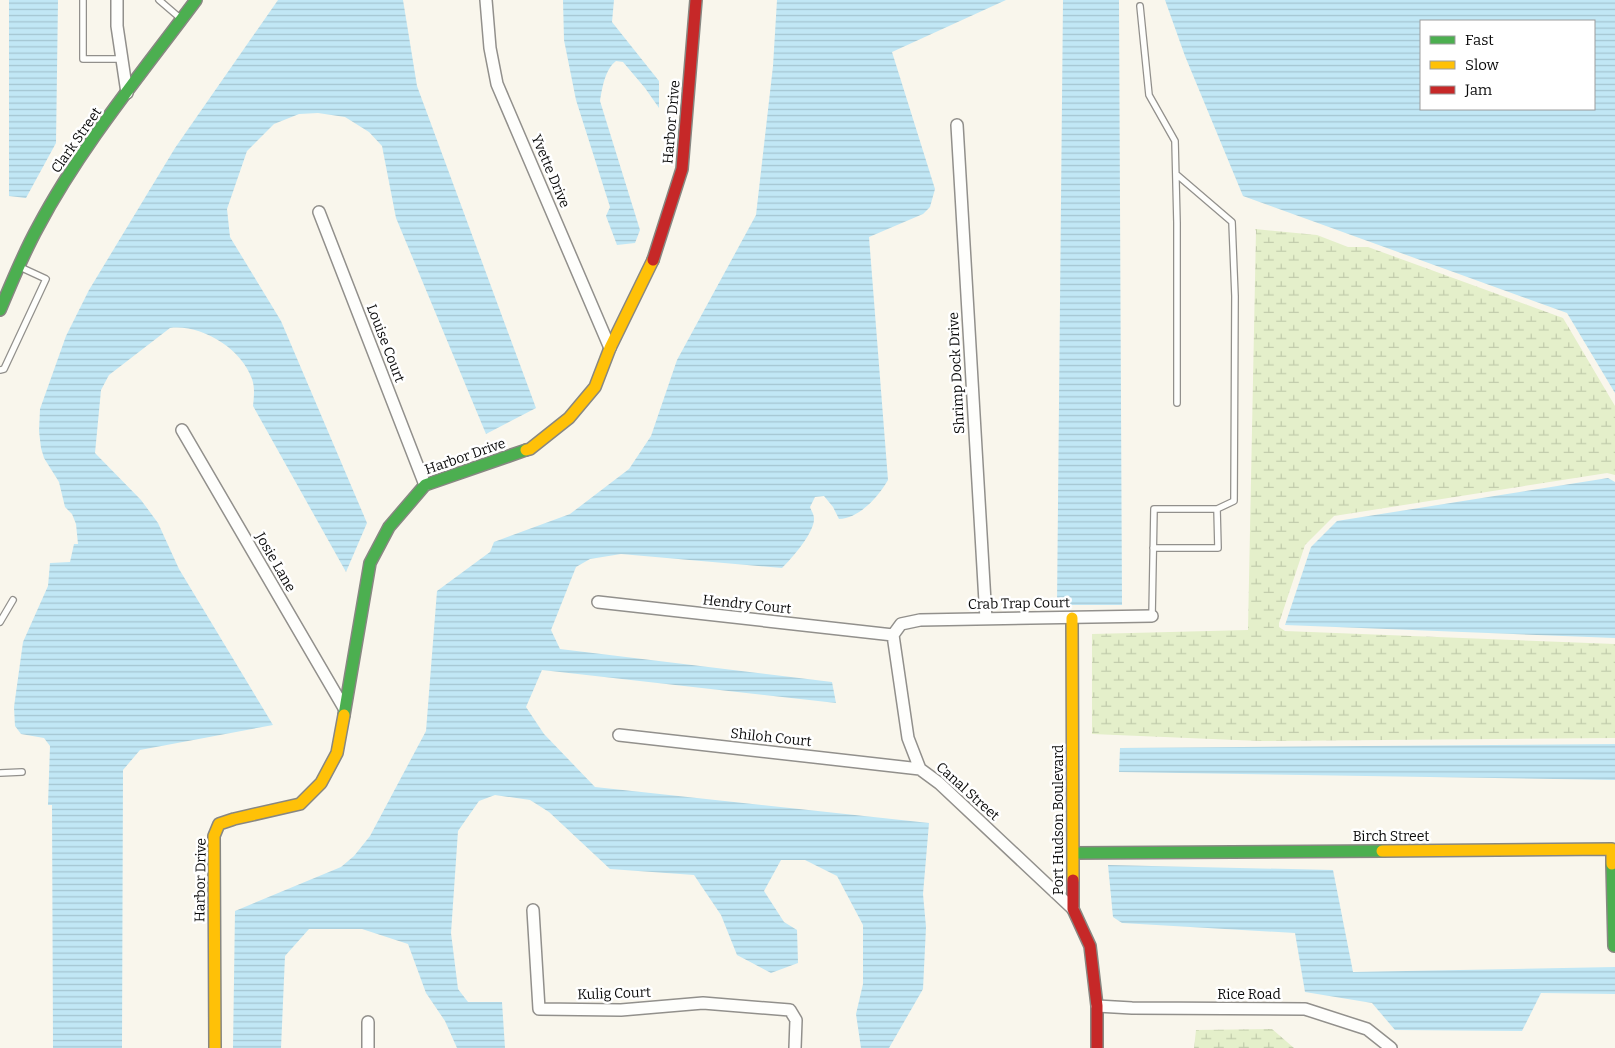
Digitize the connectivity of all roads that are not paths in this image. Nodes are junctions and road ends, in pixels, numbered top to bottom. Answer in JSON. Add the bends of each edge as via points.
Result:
{"nodes":[{"id":1,"x":84,"y":0,"type":"edge"},
{"id":2,"x":117,"y":0,"type":"edge"},
{"id":3,"x":159,"y":0,"type":"edge"},
{"id":4,"x":196,"y":0,"type":"edge"},
{"id":5,"x":486,"y":0,"type":"edge"},
{"id":6,"x":696,"y":0,"type":"edge"},
{"id":7,"x":1140,"y":6,"type":"dead end"},
{"id":8,"x":181,"y":20,"type":"junction"},
{"id":9,"x":122,"y":60,"type":"junction"},
{"id":10,"x":127,"y":93,"type":"junction"},
{"id":11,"x":957,"y":125,"type":"dead end"},
{"id":12,"x":1176,"y":174,"type":"junction"},
{"id":13,"x":319,"y":212,"type":"dead end"},
{"id":14,"x":18,"y":266,"type":"junction"},
{"id":15,"x":0,"y":310,"type":"edge"},
{"id":16,"x":610,"y":348,"type":"junction"},
{"id":17,"x":0,"y":370,"type":"edge"},
{"id":18,"x":1177,"y":403,"type":"dead end"},
{"id":19,"x":182,"y":430,"type":"dead end"},
{"id":20,"x":425,"y":486,"type":"junction"},
{"id":21,"x":1217,"y":509,"type":"junction"},
{"id":22,"x":1153,"y":548,"type":"junction"},
{"id":23,"x":13,"y":600,"type":"dead end"},
{"id":24,"x":598,"y":602,"type":"dead end"},
{"id":25,"x":1152,"y":616,"type":"joint"},
{"id":26,"x":1072,"y":618,"type":"junction"},
{"id":27,"x":986,"y":619,"type":"junction"},
{"id":28,"x":0,"y":622,"type":"edge"},
{"id":29,"x":893,"y":635,"type":"junction"},
{"id":30,"x":344,"y":708,"type":"junction"},
{"id":31,"x":619,"y":735,"type":"dead end"},
{"id":32,"x":920,"y":769,"type":"junction"},
{"id":33,"x":22,"y":772,"type":"dead end"},
{"id":34,"x":0,"y":773,"type":"edge"},
{"id":35,"x":1074,"y":852,"type":"junction"},
{"id":36,"x":1073,"y":908,"type":"junction"},
{"id":37,"x":533,"y":910,"type":"dead end"},
{"id":38,"x":1614,"y":946,"type":"edge"},
{"id":39,"x":1097,"y":1006,"type":"junction"},
{"id":40,"x":368,"y":1022,"type":"dead end"},
{"id":41,"x":215,"y":1048,"type":"edge"},
{"id":42,"x":368,"y":1048,"type":"edge"},
{"id":43,"x":795,"y":1048,"type":"edge"},
{"id":44,"x":1097,"y":1048,"type":"edge"},
{"id":45,"x":1391,"y":1048,"type":"edge"}],
"edges":[{"from":1,"to":9,"type":"lane","via":[[83,60]]},
{"from":2,"to":9,"type":"street"},
{"from":3,"to":8,"type":"lane"},
{"from":4,"to":8,"type":"street","name":"Clark Street"},
{"from":5,"to":16,"type":"street","name":"Yvette Drive","via":[[497,84]]},
{"from":6,"to":16,"type":"street","name":"Harbor Drive","via":[[682,169],[655,255]]},
{"from":7,"to":12,"type":"lane","via":[[1150,95],[1175,140]]},
{"from":8,"to":10,"type":"street","name":"Clark Street"},
{"from":9,"to":10,"type":"street"},
{"from":10,"to":14,"type":"street","name":"Clark Street","via":[[72,169]]},
{"from":11,"to":27,"type":"street","name":"Shrimp Dock Drive"},
{"from":12,"to":18,"type":"lane"},
{"from":12,"to":21,"type":"lane","via":[[1232,222],[1234,501]]},
{"from":13,"to":20,"type":"street","name":"Louise Court"},
{"from":14,"to":15,"type":"street","name":"Clark Street"},
{"from":14,"to":17,"type":"lane","via":[[46,279],[4,369]]},
{"from":16,"to":20,"type":"street","name":"Harbor Drive","via":[[595,387],[569,418],[530,449]]},
{"from":19,"to":30,"type":"street","name":"Josie Lane"},
{"from":20,"to":30,"type":"street","name":"Harbor Drive","via":[[389,527],[370,563]]},
{"from":21,"to":22,"type":"lane","via":[[1154,509]]},
{"from":21,"to":22,"type":"lane","via":[[1218,548]]},
{"from":22,"to":25,"type":"lane"},
{"from":23,"to":28,"type":"lane"},
{"from":24,"to":29,"type":"street","name":"Hendry Court"},
{"from":25,"to":26,"type":"street","name":"Crab Trap Court"},
{"from":26,"to":27,"type":"street","name":"Crab Trap Court"},
{"from":26,"to":35,"type":"street","name":"Port Hudson Boulevard"},
{"from":27,"to":29,"type":"street","name":"Crab Trap Court","via":[[920,620],[901,624]]},
{"from":29,"to":32,"type":"street","name":"Canal Street","via":[[908,738]]},
{"from":30,"to":41,"type":"street","name":"Harbor Drive","via":[[337,753],[321,783],[300,804],[219,824],[214,836]]},
{"from":31,"to":32,"type":"street","name":"Shiloh Court"},
{"from":32,"to":36,"type":"street","name":"Canal Street"},
{"from":33,"to":34,"type":"lane"},
{"from":35,"to":36,"type":"street","name":"Port Hudson Boulevard"},
{"from":35,"to":38,"type":"street","name":"Birch Street","via":[[1612,849]]},
{"from":36,"to":39,"type":"street","name":"Port Hudson Boulevard","via":[[1090,946]]},
{"from":37,"to":43,"type":"street","name":"Kulig Court","via":[[539,1010],[621,1010],[703,1003],[790,1010],[796,1020]]},
{"from":39,"to":44,"type":"street","name":"Port Hudson Boulevard"},
{"from":39,"to":45,"type":"street","name":"Rice Road","via":[[1305,1009],[1367,1029]]},
{"from":40,"to":42,"type":"street"}]}
